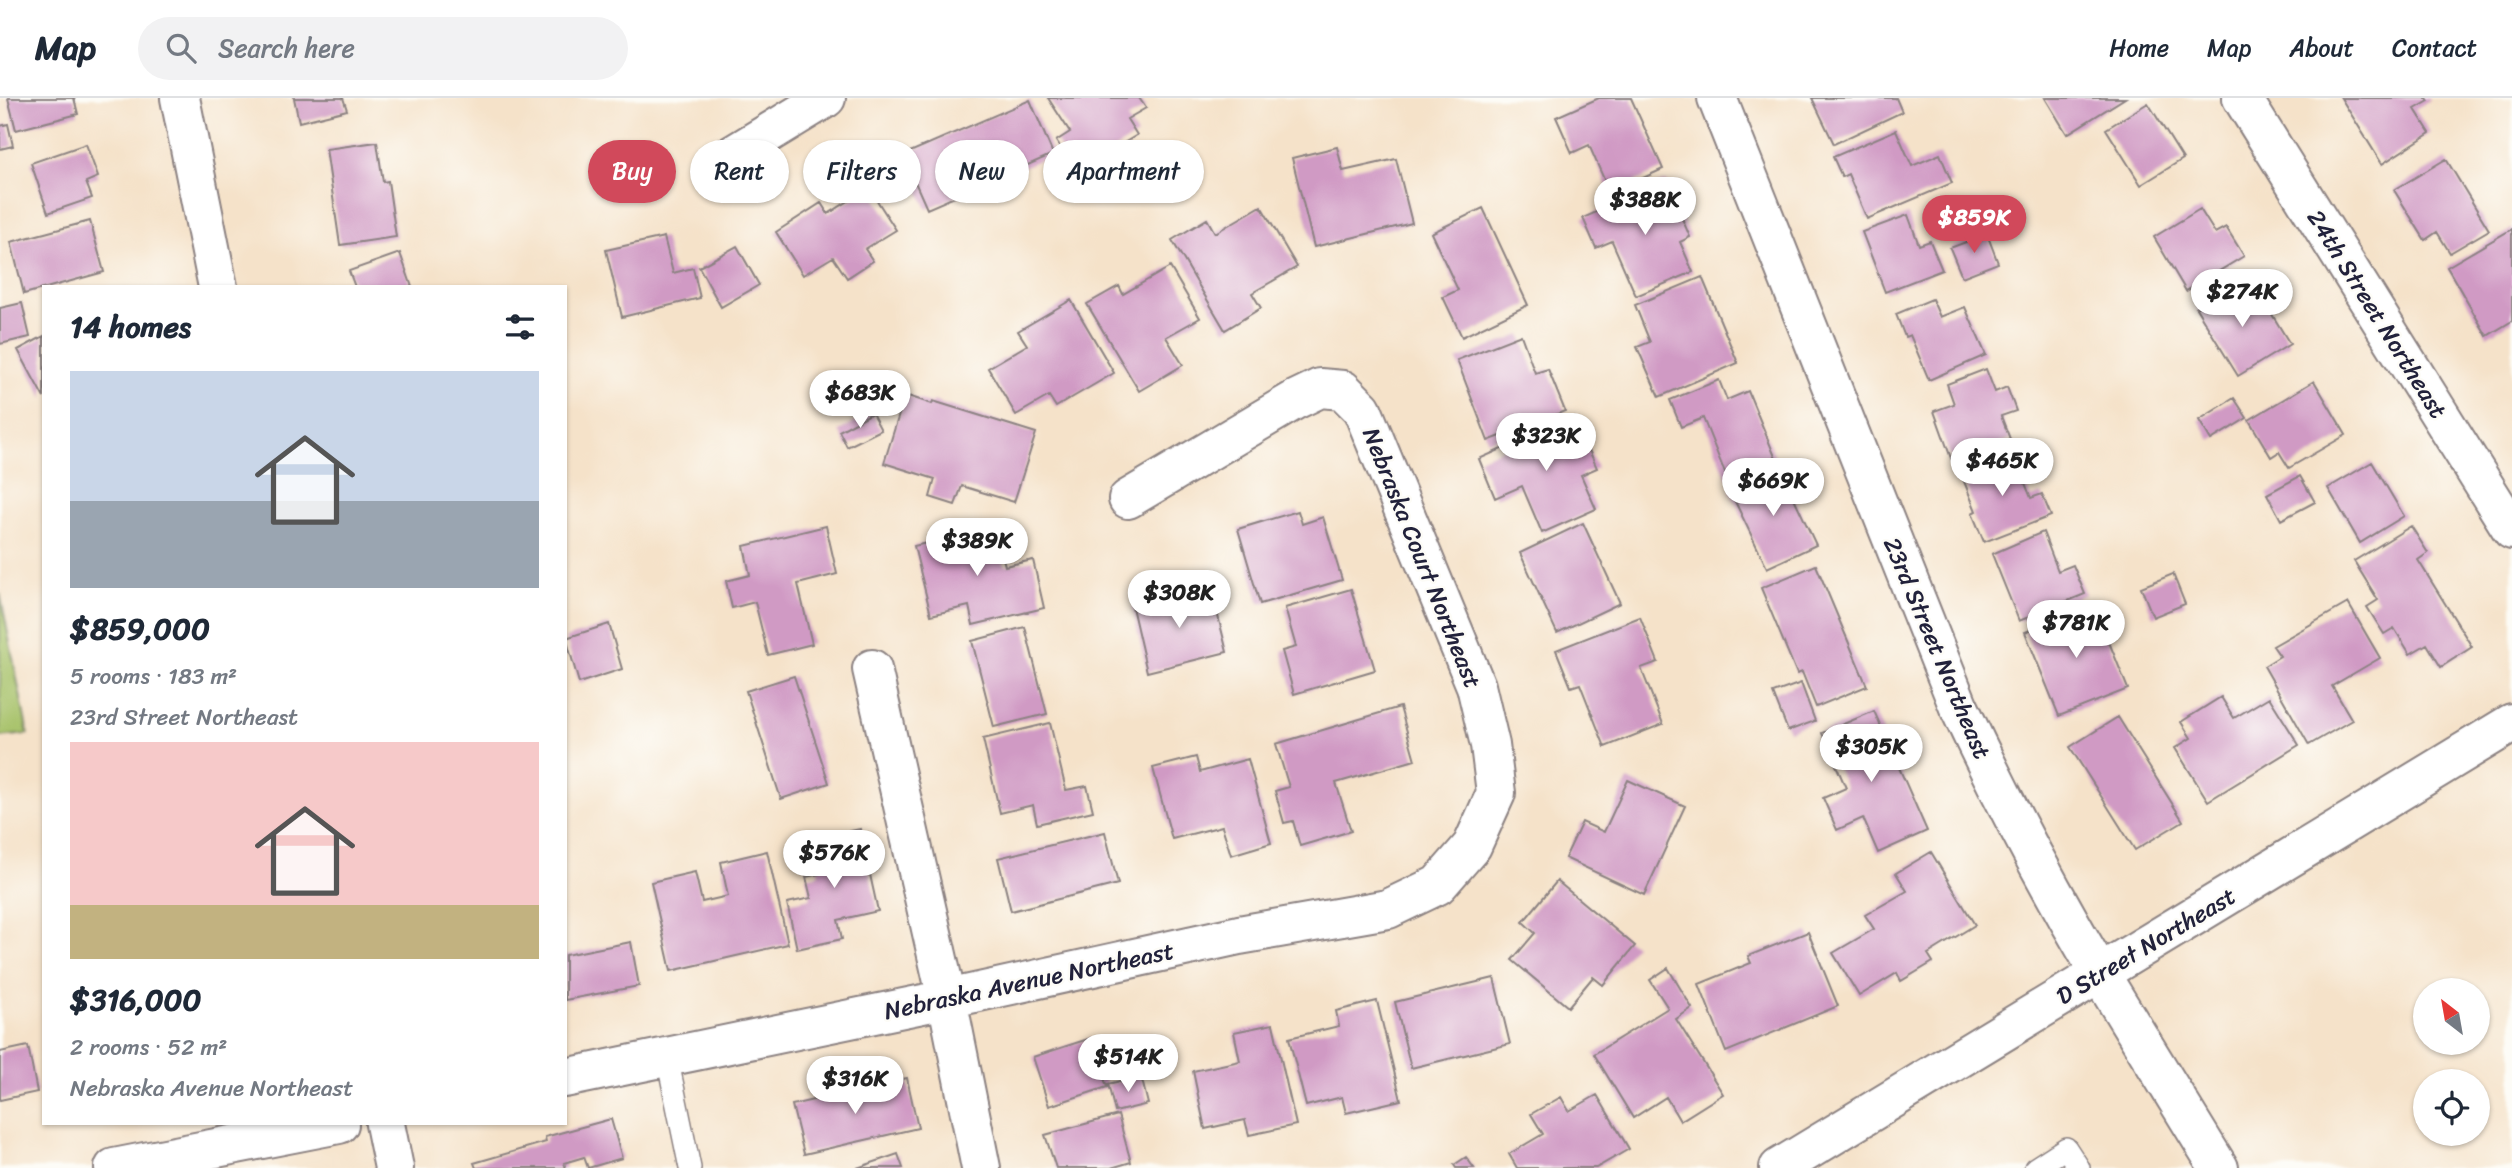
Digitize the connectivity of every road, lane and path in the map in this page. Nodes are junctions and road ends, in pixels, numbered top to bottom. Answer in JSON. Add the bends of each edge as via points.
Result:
{"nodes":[{"id":1,"x":180,"y":98,"type":"edge"},
{"id":2,"x":826,"y":98,"type":"edge"},
{"id":3,"x":1717,"y":98,"type":"edge"},
{"id":4,"x":2242,"y":98,"type":"edge"},
{"id":5,"x":758,"y":140,"type":"edge"},
{"id":6,"x":218,"y":285,"type":"edge"},
{"id":7,"x":1128,"y":499,"type":"dead end"},
{"id":8,"x":2512,"y":530,"type":"edge"},
{"id":9,"x":872,"y":669,"type":"dead end"},
{"id":10,"x":2512,"y":723,"type":"edge"},
{"id":11,"x":1472,"y":846,"type":"joint"},
{"id":12,"x":2100,"y":974,"type":"junction"},
{"id":13,"x":947,"y":999,"type":"junction"},
{"id":14,"x":667,"y":1057,"type":"junction"},
{"id":15,"x":567,"y":1077,"type":"edge"},
{"id":16,"x":334,"y":1125,"type":"edge"},
{"id":17,"x":385,"y":1125,"type":"edge"},
{"id":18,"x":114,"y":1168,"type":"edge"},
{"id":19,"x":394,"y":1168,"type":"edge"},
{"id":20,"x":690,"y":1168,"type":"edge"},
{"id":21,"x":981,"y":1168,"type":"edge"},
{"id":22,"x":1779,"y":1168,"type":"edge"},
{"id":23,"x":2035,"y":1168,"type":"edge"},
{"id":24,"x":2078,"y":1168,"type":"edge"},
{"id":25,"x":2219,"y":1168,"type":"edge"}],
"edges":[{"from":1,"to":6,"type":"street"},
{"from":2,"to":5,"type":"street"},
{"from":3,"to":12,"type":"street","name":"23rd Street Northeast","via":[[1958,705],[2000,795]]},
{"from":4,"to":8,"type":"street","name":"24th Street Northeast"},
{"from":7,"to":11,"type":"street","name":"Nebraska Court Northeast","via":[[1320,388],[1343,390],[1362,409],[1476,686],[1496,793]]},
{"from":9,"to":13,"type":"street"},
{"from":10,"to":12,"type":"street","name":"D Street Northeast"},
{"from":11,"to":13,"type":"street","name":"Nebraska Avenue Northeast","via":[[1438,885],[1388,908],[1239,935]]},
{"from":12,"to":22,"type":"street","name":"D Street Northeast"},
{"from":12,"to":25,"type":"street","name":"23rd Street Northeast"},
{"from":13,"to":14,"type":"street","name":"Nebraska Avenue Northeast"},
{"from":13,"to":21,"type":"street"},
{"from":14,"to":15,"type":"street","name":"Nebraska Avenue Northeast"},
{"from":14,"to":20,"type":"lane"},
{"from":16,"to":18,"type":"street"},
{"from":17,"to":19,"type":"street"},
{"from":23,"to":24,"type":"lane","via":[[2066,1148]]}]}
